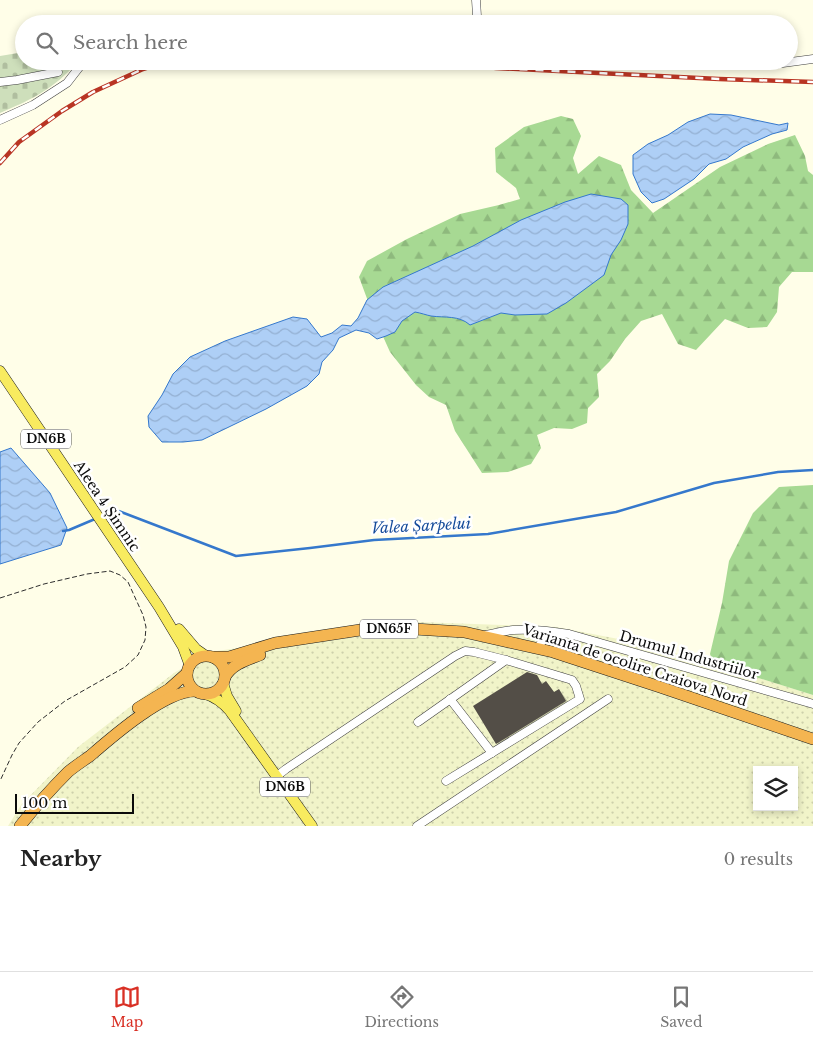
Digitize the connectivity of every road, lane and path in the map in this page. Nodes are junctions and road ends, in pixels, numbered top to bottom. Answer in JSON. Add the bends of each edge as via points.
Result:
{"nodes":[{"id":1,"x":476,"y":0,"type":"edge"},
{"id":2,"x":476,"y":15,"type":"edge"},
{"id":3,"x":813,"y":59,"type":"edge"},
{"id":4,"x":798,"y":61,"type":"edge"},
{"id":5,"x":77,"y":70,"type":"edge"},
{"id":6,"x":58,"y":72,"type":"dead end"},
{"id":7,"x":0,"y":82,"type":"edge"},
{"id":8,"x":0,"y":120,"type":"edge"},
{"id":9,"x":0,"y":371,"type":"edge"},
{"id":10,"x":0,"y":598,"type":"edge"},
{"id":11,"x":159,"y":607,"type":"junction"},
{"id":12,"x":558,"y":632,"type":"junction"},
{"id":13,"x":482,"y":635,"type":"junction"},
{"id":14,"x":296,"y":640,"type":"junction"},
{"id":15,"x":538,"y":648,"type":"junction"},
{"id":16,"x":209,"y":657,"type":"junction"},
{"id":17,"x":506,"y":660,"type":"junction"},
{"id":18,"x":189,"y":669,"type":"junction"},
{"id":19,"x":224,"y":680,"type":"junction"},
{"id":20,"x":200,"y":692,"type":"junction"},
{"id":21,"x":450,"y":699,"type":"junction"},
{"id":22,"x":608,"y":699,"type":"dead end"},
{"id":23,"x":813,"y":704,"type":"edge"},
{"id":24,"x":418,"y":722,"type":"dead end"},
{"id":25,"x":813,"y":739,"type":"edge"},
{"id":26,"x":257,"y":749,"type":"junction"},
{"id":27,"x":492,"y":753,"type":"junction"},
{"id":28,"x":71,"y":770,"type":"junction"},
{"id":29,"x":277,"y":776,"type":"junction"},
{"id":30,"x":0,"y":781,"type":"edge"},
{"id":31,"x":446,"y":781,"type":"dead end"},
{"id":32,"x":20,"y":826,"type":"edge"},
{"id":33,"x":312,"y":826,"type":"edge"},
{"id":34,"x":417,"y":826,"type":"edge"}],
"edges":[{"from":1,"to":2,"type":"street"},
{"from":3,"to":4,"type":"street"},
{"from":5,"to":8,"type":"street","via":[[66,83],[33,105]]},
{"from":6,"to":7,"type":"street"},
{"from":9,"to":11,"type":"main road","name":"Aleea 4 Șimnic","number":"DN6B"},
{"from":10,"to":30,"type":"path","via":[[44,584],[110,571],[120,574],[128,582],[146,627],[145,640],[138,654],[125,667],[65,701],[38,722],[19,743]]},
{"from":11,"to":16,"type":"main road","name":"Aleea 4 Șimnic","number":"DN6B","via":[[190,642]]},
{"from":11,"to":18,"type":"main road","name":"Aleea 4 Șimnic","number":"DN6B","via":[[184,647]]},
{"from":12,"to":13,"type":"street","name":"Drumul Industriilor","via":[[512,630]]},
{"from":12,"to":15,"type":"street","via":[[547,636]]},
{"from":12,"to":23,"type":"street","name":"Drumul Industriilor"},
{"from":13,"to":14,"type":"highway","name":"Varianta de ocolire Craiova Nord","number":"DN65F","via":[[446,630],[385,629]]},
{"from":13,"to":15,"type":"highway","name":"Varianta de ocolire Craiova Nord","number":"DN65F"},
{"from":14,"to":16,"type":"highway","name":"Varianta de ocolire Craiova Nord","number":"DN65F","via":[[229,657]]},
{"from":14,"to":19,"type":"highway","name":"Varianta de ocolire Craiova Nord","number":"DN65F","via":[[237,664]]},
{"from":15,"to":25,"type":"highway","name":"Varianta de ocolire Craiova Nord","number":"DN65F"},
{"from":16,"to":18,"type":"highway","via":[[194,660]]},
{"from":16,"to":19,"type":"highway","number":"DN6B","via":[[222,665]]},
{"from":17,"to":21,"type":"street"},
{"from":17,"to":27,"type":"street","via":[[572,680],[580,699]]},
{"from":17,"to":29,"type":"street","via":[[465,651],[455,656]]},
{"from":18,"to":20,"type":"highway","number":"DN6B","via":[[188,680]]},
{"from":18,"to":28,"type":"highway","via":[[169,689],[103,735]]},
{"from":19,"to":20,"type":"highway","via":[[213,693]]},
{"from":19,"to":26,"type":"main road","number":"DN6B","via":[[230,702]]},
{"from":20,"to":26,"type":"main road","number":"DN6B","via":[[224,704]]},
{"from":20,"to":28,"type":"highway","via":[[177,694],[112,737]]},
{"from":21,"to":24,"type":"street"},
{"from":21,"to":27,"type":"street"},
{"from":22,"to":34,"type":"street"},
{"from":26,"to":29,"type":"main road","number":"DN6B"},
{"from":27,"to":31,"type":"street"},
{"from":28,"to":32,"type":"highway"},
{"from":29,"to":33,"type":"main road","number":"DN6B"}]}
